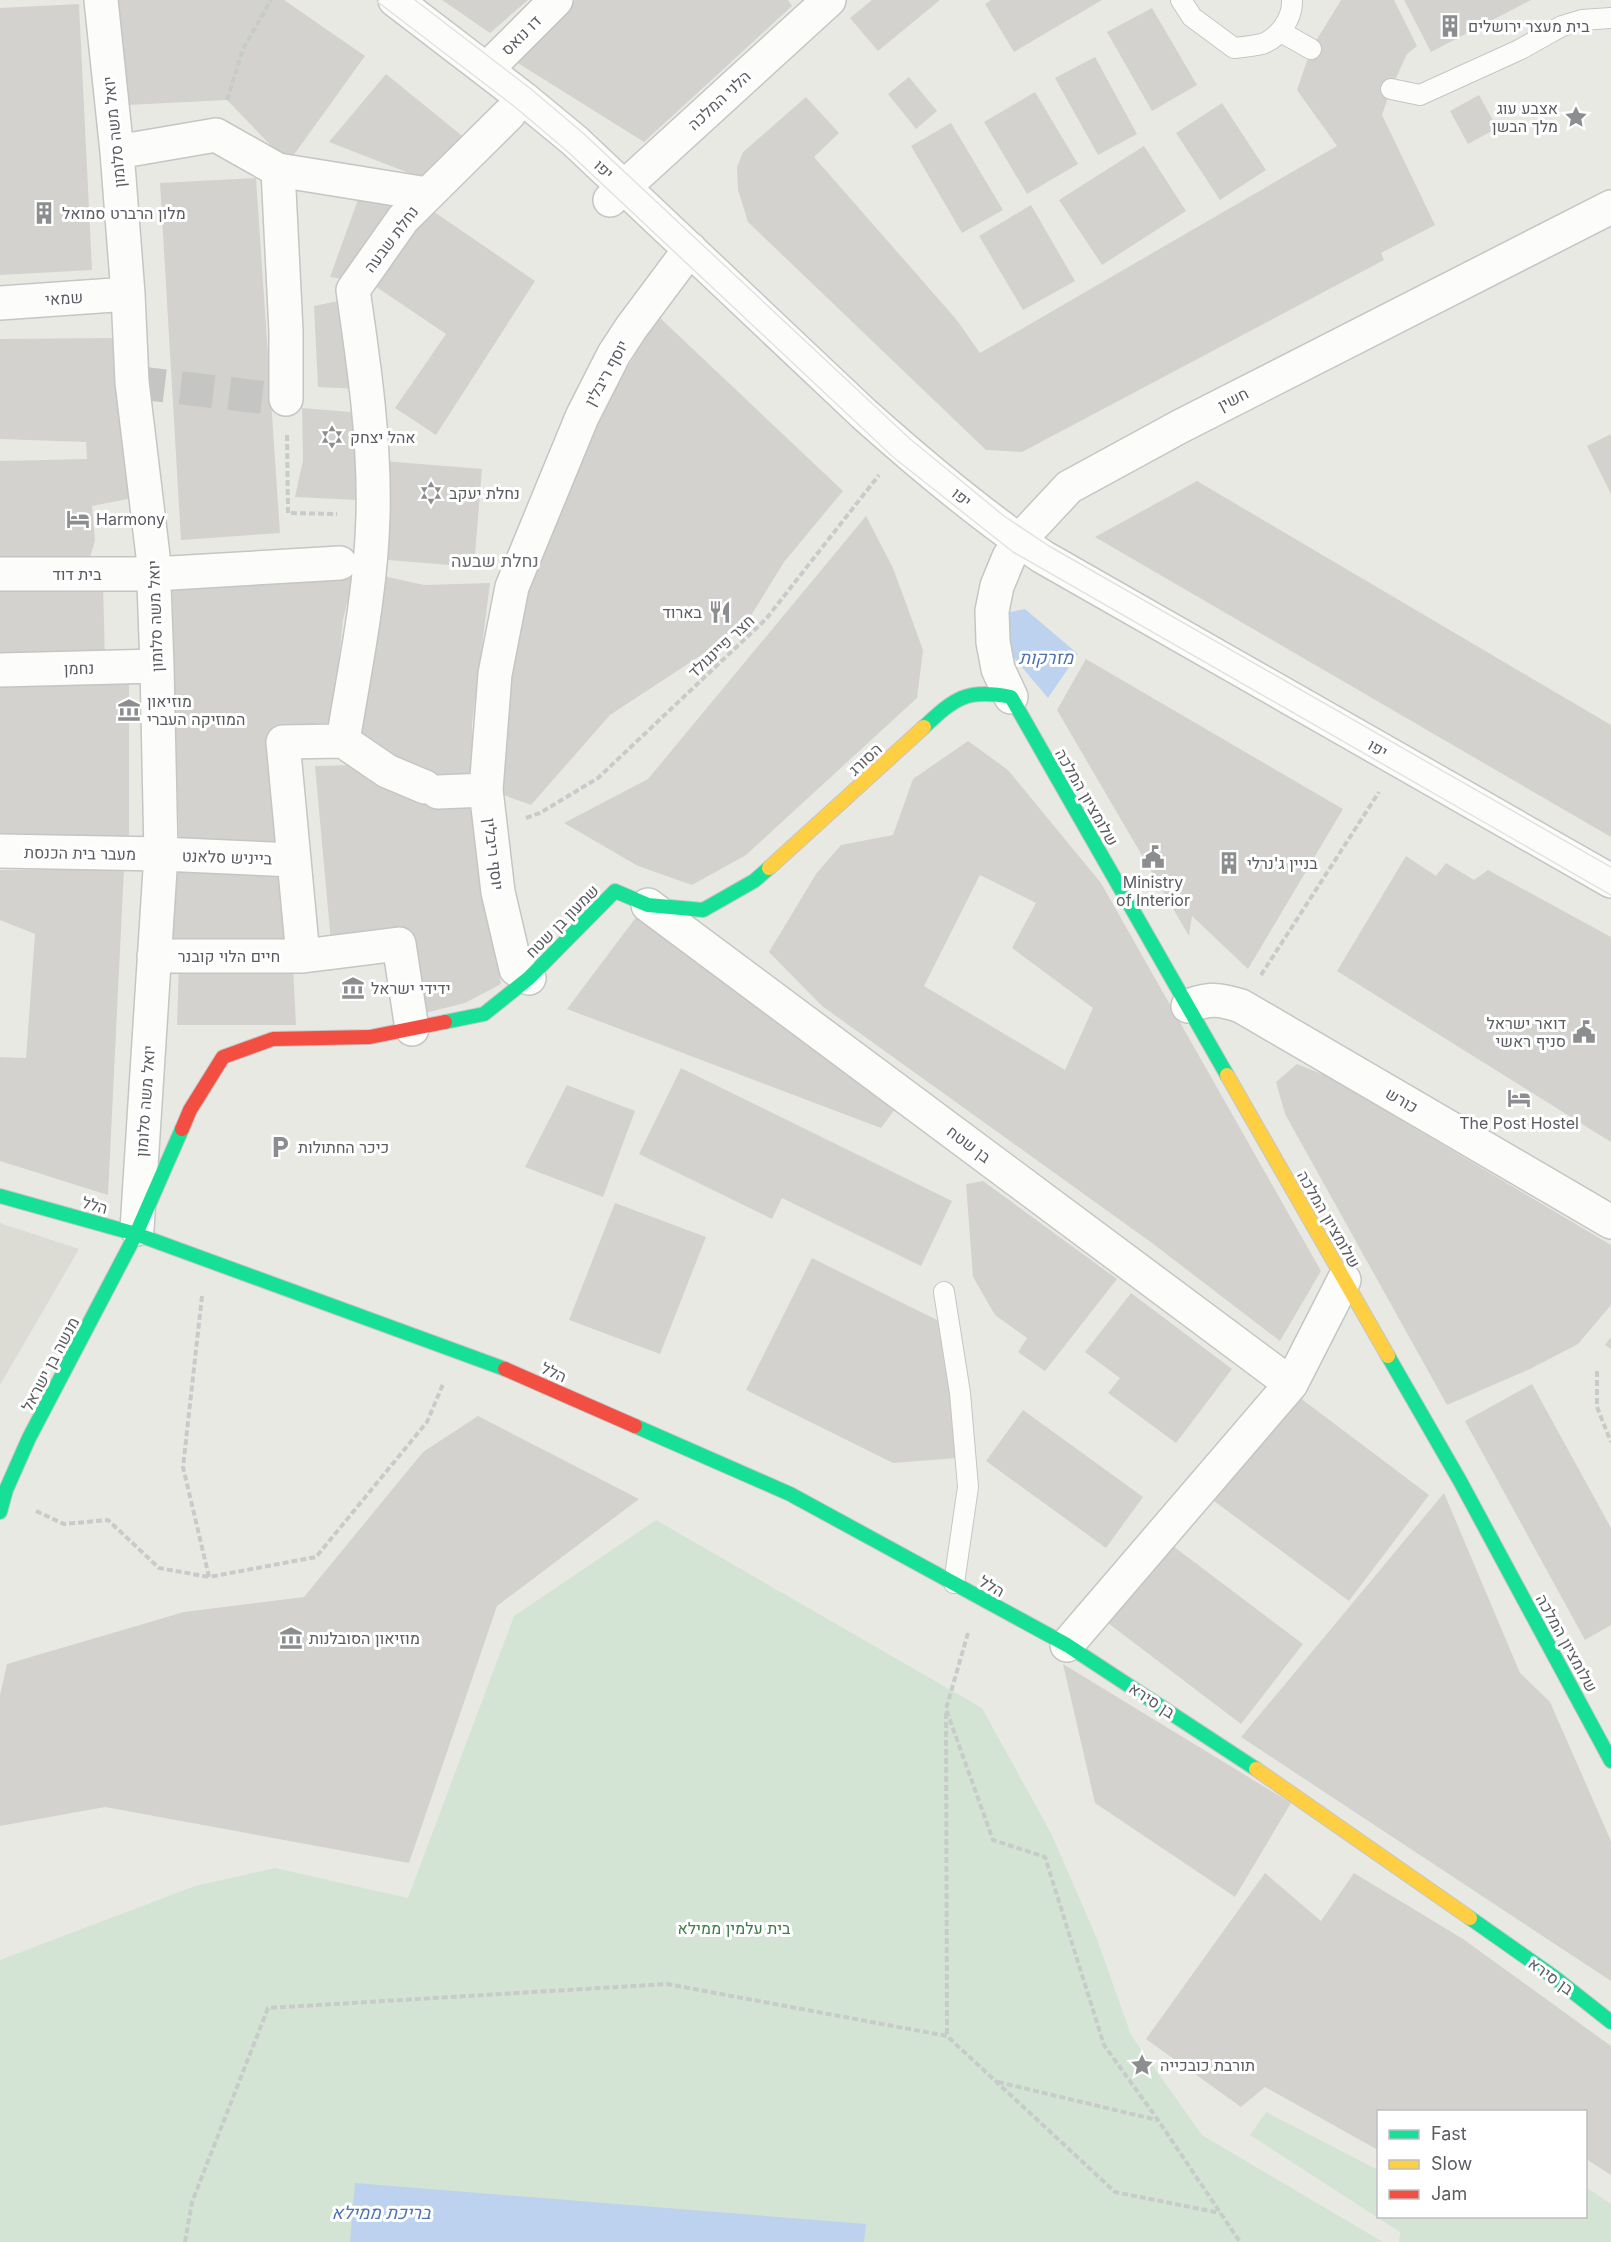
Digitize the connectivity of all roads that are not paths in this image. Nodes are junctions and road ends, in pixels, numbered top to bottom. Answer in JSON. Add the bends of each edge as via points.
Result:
{"nodes":[{"id":1,"x":101,"y":0,"type":"edge"},
{"id":2,"x":395,"y":0,"type":"edge"},
{"id":3,"x":556,"y":0,"type":"edge"},
{"id":4,"x":1181,"y":0,"type":"edge"},
{"id":5,"x":1292,"y":0,"type":"edge"},
{"id":6,"x":819,"y":3,"type":"edge"},
{"id":7,"x":1611,"y":18,"type":"edge"},
{"id":8,"x":1281,"y":32,"type":"junction"},
{"id":9,"x":1311,"y":49,"type":"dead end"},
{"id":10,"x":487,"y":69,"type":"junction"},
{"id":11,"x":1391,"y":89,"type":"dead end"},
{"id":12,"x":509,"y":114,"type":"dead end"},
{"id":13,"x":117,"y":152,"type":"junction"},
{"id":14,"x":278,"y":170,"type":"junction"},
{"id":15,"x":427,"y":194,"type":"junction"},
{"id":16,"x":617,"y":194,"type":"junction"},
{"id":17,"x":1611,"y":207,"type":"edge"},
{"id":18,"x":690,"y":249,"type":"junction"},
{"id":19,"x":128,"y":294,"type":"junction"},
{"id":20,"x":0,"y":303,"type":"edge"},
{"id":21,"x":286,"y":399,"type":"road end"},
{"id":22,"x":1021,"y":542,"type":"junction"},
{"id":23,"x":340,"y":563,"type":"dead end"},
{"id":24,"x":0,"y":574,"type":"edge"},
{"id":25,"x":154,"y":574,"type":"junction"},
{"id":26,"x":158,"y":666,"type":"junction"},
{"id":27,"x":0,"y":670,"type":"edge"},
{"id":28,"x":1011,"y":697,"type":"junction"},
{"id":29,"x":343,"y":741,"type":"junction"},
{"id":30,"x":486,"y":790,"type":"junction"},
{"id":31,"x":0,"y":851,"type":"edge"},
{"id":32,"x":161,"y":854,"type":"junction"},
{"id":33,"x":294,"y":860,"type":"junction"},
{"id":34,"x":754,"y":881,"type":"joint"},
{"id":35,"x":1611,"y":881,"type":"edge"},
{"id":36,"x":648,"y":905,"type":"junction"},
{"id":37,"x":303,"y":956,"type":"junction"},
{"id":38,"x":154,"y":957,"type":"junction"},
{"id":39,"x":529,"y":978,"type":"junction"},
{"id":40,"x":1188,"y":1006,"type":"junction"},
{"id":41,"x":412,"y":1029,"type":"junction"},
{"id":42,"x":0,"y":1196,"type":"edge"},
{"id":43,"x":1611,"y":1222,"type":"edge"},
{"id":44,"x":136,"y":1234,"type":"junction"},
{"id":45,"x":1344,"y":1280,"type":"junction"},
{"id":46,"x":944,"y":1292,"type":"dead end"},
{"id":47,"x":1291,"y":1384,"type":"junction"},
{"id":48,"x":0,"y":1512,"type":"edge"},
{"id":49,"x":954,"y":1583,"type":"junction"},
{"id":50,"x":1067,"y":1645,"type":"junction"},
{"id":51,"x":1611,"y":1761,"type":"edge"},
{"id":52,"x":1611,"y":2022,"type":"edge"}],
"edges":[{"from":1,"to":13,"type":"street","name":"יואל משה סלומון"},
{"from":2,"to":10,"type":"street","name":"יפו"},
{"from":3,"to":10,"type":"street","name":"דו נואס"},
{"from":4,"to":8,"type":"lane","via":[[1192,17],[1234,48],[1263,43]]},
{"from":5,"to":8,"type":"lane","via":[[1293,10]]},
{"from":6,"to":16,"type":"street","name":"הלני המלכה"},
{"from":7,"to":11,"type":"lane","via":[[1563,26],[1420,95]]},
{"from":8,"to":9,"type":"lane"},
{"from":10,"to":16,"type":"street","name":"יפו","via":[[575,141]]},
{"from":12,"to":15,"type":"street","name":"נחלת שבעה"},
{"from":13,"to":14,"type":"street","via":[[216,135]]},
{"from":13,"to":19,"type":"street","name":"יואל משה סלומון"},
{"from":14,"to":15,"type":"street"},
{"from":14,"to":21,"type":"street"},
{"from":15,"to":29,"type":"street","name":"נחלת שבעה","via":[[403,219],[353,290],[369,398],[373,515],[369,574]]},
{"from":16,"to":18,"type":"street","name":"יפו"},
{"from":17,"to":22,"type":"street","name":"חשין","via":[[1180,426],[1069,487]]},
{"from":18,"to":22,"type":"street","name":"יפו","via":[[901,447]]},
{"from":18,"to":30,"type":"street","name":"יוסף ריבלין","via":[[610,363],[582,417],[512,587],[495,674]]},
{"from":19,"to":20,"type":"street","name":"שמאי"},
{"from":19,"to":25,"type":"street","name":"יואל משה סלומון","via":[[132,382]]},
{"from":22,"to":28,"type":"street","name":"חשין","via":[[997,586],[992,611],[998,669]]},
{"from":22,"to":35,"type":"street","name":"יפו"},
{"from":23,"to":25,"type":"street","name":"בית דוד"},
{"from":24,"to":25,"type":"street","name":"בית דוד"},
{"from":25,"to":26,"type":"street","name":"יואל משה סלומון"},
{"from":26,"to":27,"type":"street","name":"נחמן"},
{"from":26,"to":32,"type":"street","name":"יואל משה סלומון"},
{"from":28,"to":34,"type":"street","name":"הסורג","via":[[976,693],[946,707]]},
{"from":28,"to":40,"type":"street","name":"שלומציון המלכה"},
{"from":29,"to":30,"type":"street","via":[[387,771],[431,789]]},
{"from":29,"to":33,"type":"street","via":[[283,742]]},
{"from":30,"to":39,"type":"street","name":"יוסף ריבלין","via":[[498,892],[516,969]]},
{"from":31,"to":32,"type":"street","name":"מעבר בית הכנסת"},
{"from":32,"to":33,"type":"street","name":"בייניש סלאנט"},
{"from":32,"to":38,"type":"street","name":"יואל משה סלומון"},
{"from":33,"to":37,"type":"street"},
{"from":34,"to":36,"type":"street","name":"שמעון בן שטח","via":[[703,910]]},
{"from":36,"to":39,"type":"street","name":"שמעון בן שטח","via":[[615,891]]},
{"from":36,"to":47,"type":"street","name":"בן שטח"},
{"from":37,"to":38,"type":"street","name":"חיים הלוי קובנר"},
{"from":37,"to":41,"type":"street","name":"חיים הלוי קובנר","via":[[399,944]]},
{"from":38,"to":44,"type":"street","name":"יואל משה סלומון"},
{"from":39,"to":41,"type":"street","via":[[484,1014]]},
{"from":40,"to":43,"type":"street","name":"כורש","via":[[1205,1000],[1241,1006]]},
{"from":40,"to":45,"type":"street","name":"שלומציון המלכה"},
{"from":41,"to":44,"type":"street","via":[[370,1038],[273,1039],[223,1057],[190,1110]]},
{"from":42,"to":44,"type":"street","name":"הלל"},
{"from":44,"to":48,"type":"street","name":"מנשה בן ישראל","via":[[29,1438]]},
{"from":44,"to":49,"type":"street","name":"הלל","via":[[482,1359],[790,1494]]},
{"from":45,"to":47,"type":"street"},
{"from":45,"to":51,"type":"street","name":"שלומציון המלכה","via":[[1460,1481]]},
{"from":46,"to":49,"type":"lane","via":[[960,1393],[969,1487]]},
{"from":47,"to":50,"type":"street"},
{"from":49,"to":50,"type":"street","name":"הלל"},
{"from":50,"to":52,"type":"street","name":"בן סירא","via":[[1216,1742],[1554,1977]]}]}
